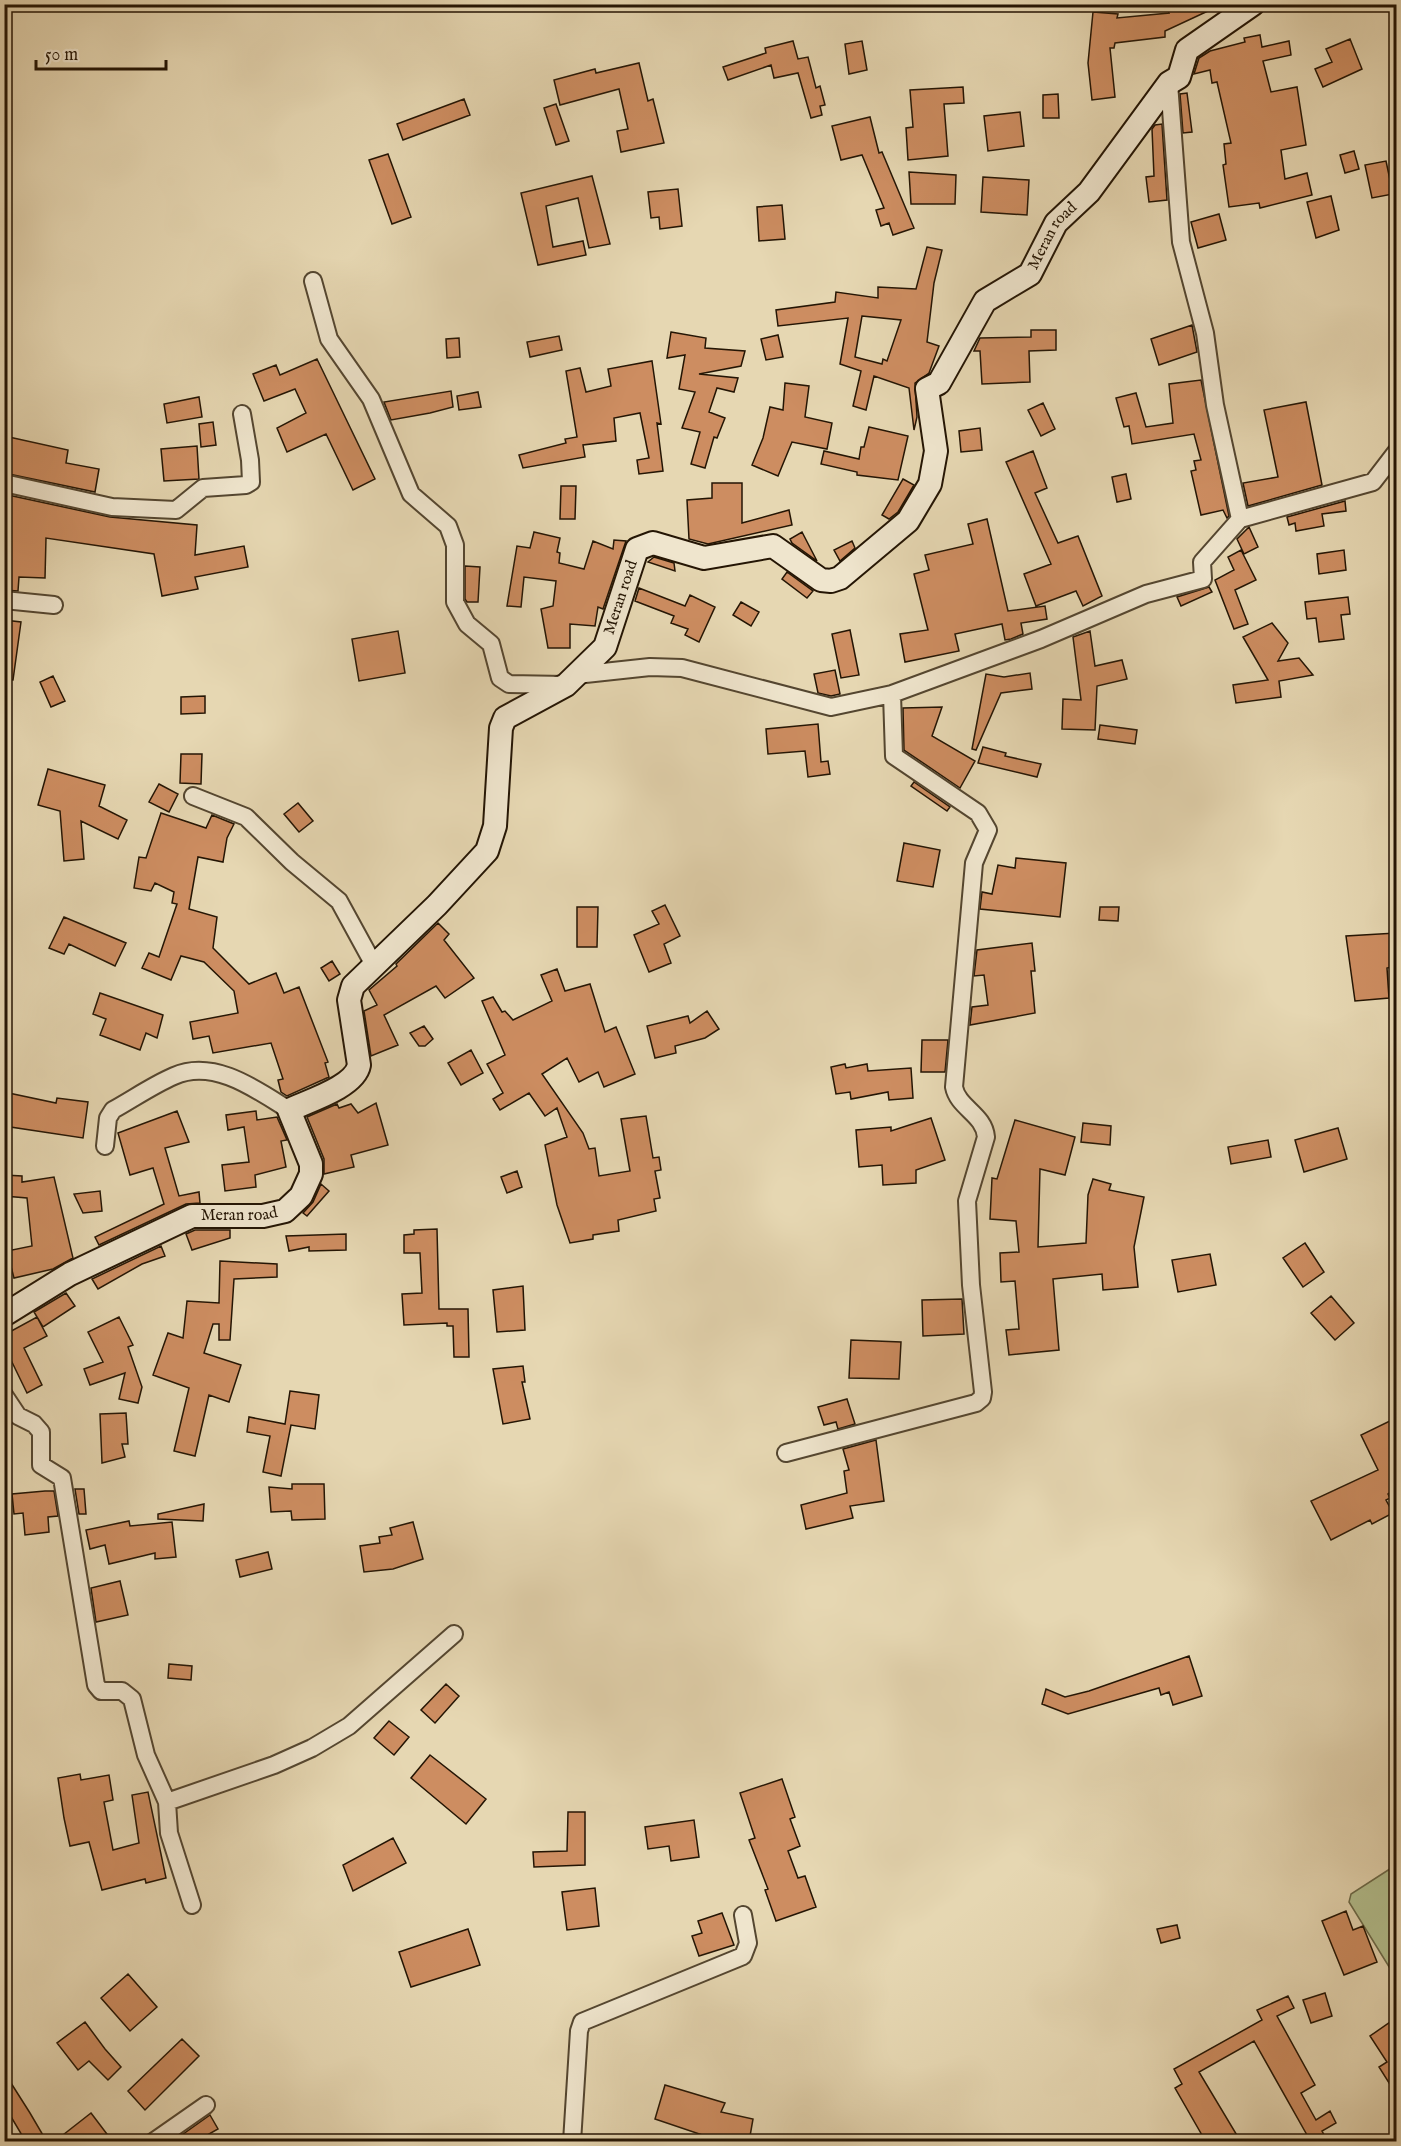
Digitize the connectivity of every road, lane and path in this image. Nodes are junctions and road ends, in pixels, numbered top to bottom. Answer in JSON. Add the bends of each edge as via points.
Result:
{"nodes":[{"id":1,"x":1253,"y":4,"type":"edge"},
{"id":2,"x":1169,"y":83,"type":"junction"},
{"id":3,"x":313,"y":281,"type":"dead end"},
{"id":4,"x":242,"y":414,"type":"dead end"},
{"id":5,"x":1396,"y":452,"type":"edge"},
{"id":6,"x":4,"y":483,"type":"edge"},
{"id":7,"x":1240,"y":519,"type":"junction"},
{"id":8,"x":4,"y":600,"type":"edge"},
{"id":9,"x":54,"y":605,"type":"dead end"},
{"id":10,"x":571,"y":680,"type":"junction"},
{"id":11,"x":892,"y":694,"type":"junction"},
{"id":12,"x":193,"y":796,"type":"dead end"},
{"id":13,"x":374,"y":964,"type":"junction"},
{"id":14,"x":289,"y":1110,"type":"junction"},
{"id":15,"x":105,"y":1146,"type":"dead end"},
{"id":16,"x":4,"y":1315,"type":"edge"},
{"id":17,"x":4,"y":1395,"type":"edge"},
{"id":18,"x":786,"y":1453,"type":"dead end"},
{"id":19,"x":454,"y":1634,"type":"dead end"},
{"id":20,"x":166,"y":1802,"type":"junction"},
{"id":21,"x":192,"y":1905,"type":"dead end"},
{"id":22,"x":743,"y":1916,"type":"dead end"},
{"id":23,"x":206,"y":2105,"type":"dead end"},
{"id":24,"x":153,"y":2142,"type":"edge"},
{"id":25,"x":572,"y":2142,"type":"edge"}],
"edges":[{"from":1,"to":2,"type":"street","name":"Meran road","via":[[1187,50],[1179,77]]},
{"from":2,"to":7,"type":"street","via":[[1181,242],[1205,333],[1215,405]]},
{"from":2,"to":10,"type":"street","name":"Meran road","via":[[1089,192],[1056,223],[1030,274],[985,301],[939,383],[927,389],[936,451],[930,484],[908,521],[840,578],[831,581],[821,580],[773,546],[704,558],[645,544],[637,549],[605,647]]},
{"from":3,"to":10,"type":"street","via":[[329,339],[371,399],[411,494],[448,526],[454,545],[455,602],[467,624],[491,645],[500,678],[509,684]]},
{"from":4,"to":6,"type":"street","via":[[251,482],[203,488],[176,510],[112,507]]},
{"from":5,"to":7,"type":"street","via":[[1372,482]]},
{"from":7,"to":11,"type":"street","via":[[1202,562],[1203,579],[1146,594],[1041,639]]},
{"from":8,"to":9,"type":"street"},
{"from":10,"to":11,"type":"street","via":[[650,668],[682,668],[831,707]]},
{"from":10,"to":13,"type":"street","name":"Meran road","via":[[505,718],[501,728],[495,826],[487,852]]},
{"from":11,"to":18,"type":"street","via":[[894,756],[978,813],[987,830],[974,863],[954,1087],[956,1095],[985,1128],[986,1137],[967,1201],[971,1285],[983,1392],[976,1403]]},
{"from":12,"to":13,"type":"street","via":[[246,817],[339,901]]},
{"from":13,"to":14,"type":"street","name":"Meran road","via":[[353,986],[349,1000],[358,1073],[349,1082]]},
{"from":14,"to":15,"type":"street","via":[[241,1079],[196,1070],[175,1075],[112,1110]]},
{"from":14,"to":16,"type":"street","name":"Meran road","via":[[311,1164],[311,1174],[301,1196],[285,1211],[263,1216],[192,1216],[70,1274]]},
{"from":17,"to":20,"type":"street","via":[[18,1416],[40,1432],[40,1465],[62,1478],[96,1685],[101,1691],[122,1691],[132,1699],[146,1755]]},
{"from":19,"to":20,"type":"street","via":[[349,1726],[321,1743],[274,1765]]},
{"from":20,"to":21,"type":"street","via":[[169,1833]]},
{"from":22,"to":25,"type":"street","via":[[748,1943],[743,1956],[582,2022]]},
{"from":23,"to":24,"type":"street"}]}
